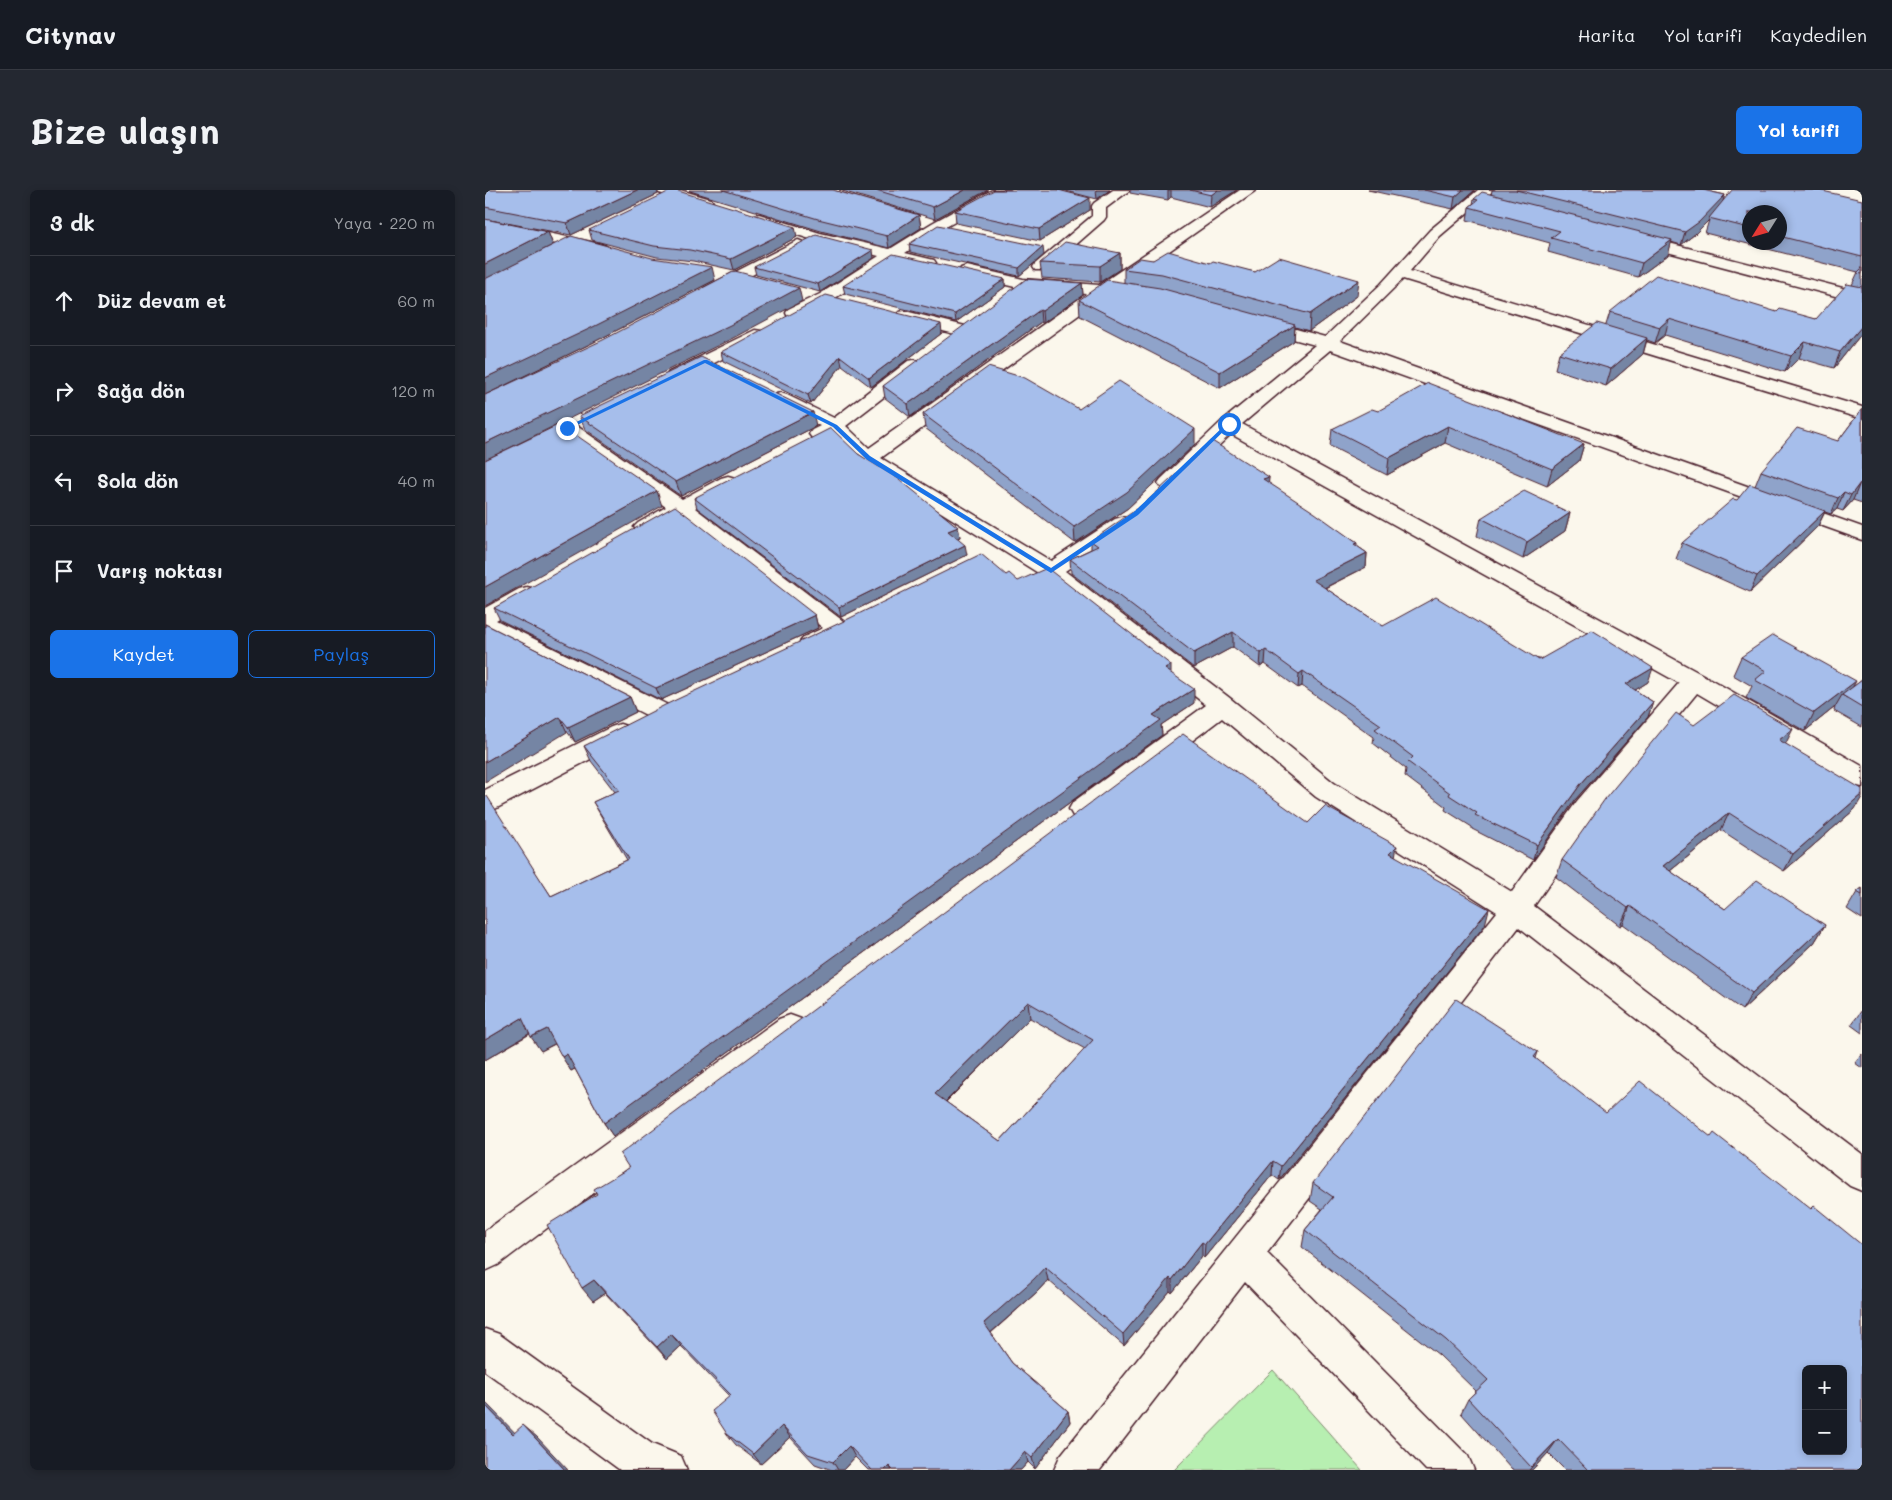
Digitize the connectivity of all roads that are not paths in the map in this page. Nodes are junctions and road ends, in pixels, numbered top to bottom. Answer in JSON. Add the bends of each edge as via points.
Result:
{"nodes":[{"id":1,"x":1003,"y":190,"type":"edge"},
{"id":2,"x":1123,"y":190,"type":"edge"},
{"id":3,"x":1249,"y":190,"type":"edge"},
{"id":4,"x":669,"y":193,"type":"edge"},
{"id":5,"x":1482,"y":194,"type":"edge"},
{"id":6,"x":1497,"y":204,"type":"edge"},
{"id":7,"x":722,"y":207,"type":"edge"},
{"id":8,"x":741,"y":212,"type":"edge"},
{"id":9,"x":921,"y":221,"type":"edge"},
{"id":10,"x":485,"y":224,"type":"edge"},
{"id":11,"x":937,"y":226,"type":"junction"},
{"id":12,"x":956,"y":230,"type":"edge"},
{"id":13,"x":590,"y":234,"type":"dead end"},
{"id":14,"x":815,"y":236,"type":"junction"},
{"id":15,"x":1622,"y":236,"type":"edge"},
{"id":16,"x":573,"y":242,"type":"junction"},
{"id":17,"x":1041,"y":248,"type":"edge"},
{"id":18,"x":1060,"y":252,"type":"junction"},
{"id":19,"x":550,"y":254,"type":"edge"},
{"id":20,"x":619,"y":254,"type":"edge"},
{"id":21,"x":891,"y":254,"type":"junction"},
{"id":22,"x":710,"y":272,"type":"dead end"},
{"id":23,"x":1399,"y":273,"type":"junction"},
{"id":24,"x":736,"y":277,"type":"junction"},
{"id":25,"x":755,"y":282,"type":"edge"},
{"id":26,"x":1023,"y":284,"type":"junction"},
{"id":27,"x":1104,"y":289,"type":"junction"},
{"id":28,"x":802,"y":294,"type":"dead end"},
{"id":29,"x":1007,"y":295,"type":"edge"},
{"id":30,"x":1153,"y":296,"type":"edge"},
{"id":31,"x":699,"y":297,"type":"edge"},
{"id":32,"x":824,"y":298,"type":"junction"},
{"id":33,"x":1862,"y":298,"type":"edge"},
{"id":34,"x":845,"y":301,"type":"edge"},
{"id":35,"x":893,"y":313,"type":"edge"},
{"id":36,"x":975,"y":318,"type":"edge"},
{"id":37,"x":1245,"y":320,"type":"edge"},
{"id":38,"x":959,"y":330,"type":"junction"},
{"id":39,"x":944,"y":342,"type":"edge"},
{"id":40,"x":1328,"y":343,"type":"junction"},
{"id":41,"x":929,"y":353,"type":"edge"},
{"id":42,"x":705,"y":361,"type":"junction"},
{"id":43,"x":731,"y":374,"type":"edge"},
{"id":44,"x":662,"y":382,"type":"edge"},
{"id":45,"x":757,"y":387,"type":"edge"},
{"id":46,"x":1862,"y":413,"type":"edge"},
{"id":47,"x":1229,"y":424,"type":"junction"},
{"id":48,"x":835,"y":426,"type":"junction"},
{"id":49,"x":567,"y":428,"type":"edge"},
{"id":50,"x":800,"y":444,"type":"edge"},
{"id":51,"x":868,"y":458,"type":"junction"},
{"id":52,"x":740,"y":475,"type":"edge"},
{"id":53,"x":1157,"y":493,"type":"edge"},
{"id":54,"x":680,"y":507,"type":"junction"},
{"id":55,"x":1136,"y":513,"type":"edge"},
{"id":56,"x":1862,"y":534,"type":"edge"},
{"id":57,"x":629,"y":536,"type":"edge"},
{"id":58,"x":1051,"y":571,"type":"junction"},
{"id":59,"x":544,"y":584,"type":"edge"},
{"id":60,"x":485,"y":618,"type":"edge"},
{"id":61,"x":485,"y":624,"type":"edge"},
{"id":62,"x":795,"y":650,"type":"edge"},
{"id":63,"x":1694,"y":681,"type":"junction"},
{"id":64,"x":1222,"y":705,"type":"junction"},
{"id":65,"x":1862,"y":778,"type":"edge"},
{"id":66,"x":485,"y":802,"type":"edge"},
{"id":67,"x":1064,"y":823,"type":"edge"},
{"id":68,"x":1516,"y":909,"type":"junction"},
{"id":69,"x":811,"y":1013,"type":"edge"},
{"id":70,"x":1862,"y":1174,"type":"edge"},
{"id":71,"x":485,"y":1253,"type":"edge"},
{"id":72,"x":1244,"y":1255,"type":"junction"},
{"id":73,"x":485,"y":1348,"type":"edge"},
{"id":74,"x":667,"y":1470,"type":"edge"},
{"id":75,"x":1073,"y":1470,"type":"edge"},
{"id":76,"x":1454,"y":1470,"type":"edge"}],
"edges":[{"from":1,"to":11,"type":"street"},
{"from":2,"to":18,"type":"street","via":[[1090,204],[1099,217]]},
{"from":3,"to":27,"type":"street"},
{"from":4,"to":7,"type":"street"},
{"from":5,"to":6,"type":"street"},
{"from":5,"to":23,"type":"street","via":[[1435,233]]},
{"from":8,"to":14,"type":"street"},
{"from":9,"to":11,"type":"street"},
{"from":10,"to":16,"type":"street"},
{"from":11,"to":12,"type":"street"},
{"from":11,"to":21,"type":"street"},
{"from":13,"to":16,"type":"street"},
{"from":14,"to":21,"type":"street"},
{"from":14,"to":24,"type":"street"},
{"from":15,"to":33,"type":"street"},
{"from":16,"to":19,"type":"street"},
{"from":16,"to":20,"type":"street"},
{"from":17,"to":18,"type":"street"},
{"from":18,"to":26,"type":"street"},
{"from":21,"to":26,"type":"street"},
{"from":21,"to":32,"type":"street"},
{"from":22,"to":24,"type":"street"},
{"from":23,"to":40,"type":"street"},
{"from":23,"to":46,"type":"street"},
{"from":24,"to":25,"type":"street"},
{"from":24,"to":31,"type":"street"},
{"from":26,"to":27,"type":"street"},
{"from":26,"to":29,"type":"street"},
{"from":27,"to":30,"type":"street"},
{"from":27,"to":51,"type":"street"},
{"from":28,"to":32,"type":"street"},
{"from":32,"to":34,"type":"street"},
{"from":32,"to":42,"type":"street"},
{"from":35,"to":38,"type":"street"},
{"from":36,"to":38,"type":"street"},
{"from":37,"to":40,"type":"street"},
{"from":38,"to":39,"type":"street"},
{"from":40,"to":47,"type":"street"},
{"from":40,"to":56,"type":"street"},
{"from":41,"to":48,"type":"street"},
{"from":42,"to":43,"type":"street"},
{"from":42,"to":44,"type":"street"},
{"from":45,"to":48,"type":"street"},
{"from":47,"to":53,"type":"street"},
{"from":47,"to":63,"type":"street"},
{"from":48,"to":50,"type":"street"},
{"from":48,"to":51,"type":"street"},
{"from":49,"to":54,"type":"street"},
{"from":51,"to":58,"type":"street","via":[[999,550]]},
{"from":52,"to":54,"type":"street"},
{"from":54,"to":57,"type":"street"},
{"from":54,"to":62,"type":"street","via":[[848,625]]},
{"from":55,"to":58,"type":"street"},
{"from":58,"to":64,"type":"street"},
{"from":59,"to":60,"type":"street"},
{"from":61,"to":66,"type":"street","via":[[670,708]]},
{"from":63,"to":65,"type":"street"},
{"from":63,"to":68,"type":"street","via":[[1587,808]]},
{"from":64,"to":67,"type":"street"},
{"from":64,"to":68,"type":"street","via":[[1325,790]]},
{"from":68,"to":70,"type":"street"},
{"from":68,"to":72,"type":"street"},
{"from":69,"to":71,"type":"street"},
{"from":72,"to":75,"type":"street"},
{"from":72,"to":76,"type":"street"},
{"from":73,"to":74,"type":"street","via":[[638,1458]]}]}
